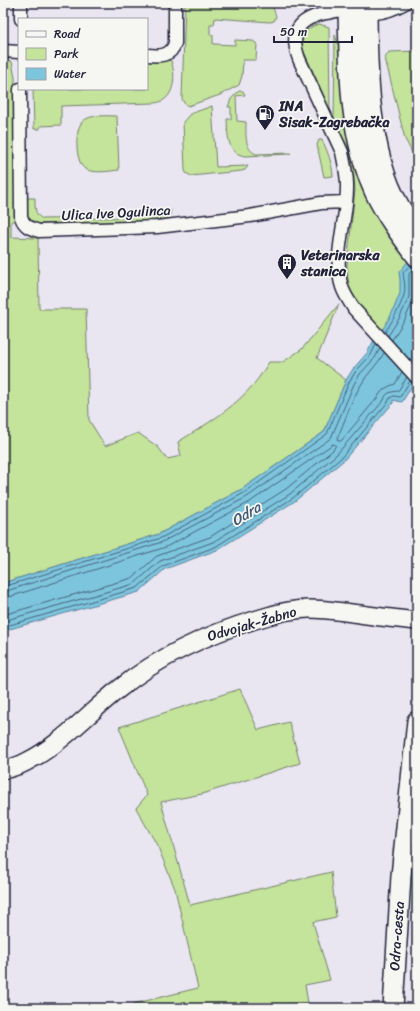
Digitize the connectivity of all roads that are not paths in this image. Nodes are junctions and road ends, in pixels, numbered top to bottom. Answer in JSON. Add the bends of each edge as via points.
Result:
{"nodes":[{"id":1,"x":20,"y":3,"type":"edge"},
{"id":2,"x":175,"y":3,"type":"edge"},
{"id":3,"x":405,"y":3,"type":"edge"},
{"id":4,"x":358,"y":6,"type":"edge"},
{"id":5,"x":20,"y":18,"type":"edge"},
{"id":6,"x":3,"y":51,"type":"edge"},
{"id":7,"x":18,"y":52,"type":"edge"},
{"id":8,"x":148,"y":55,"type":"edge"},
{"id":9,"x":20,"y":90,"type":"edge"},
{"id":10,"x":346,"y":202,"type":"junction"},
{"id":11,"x":408,"y":227,"type":"edge"},
{"id":12,"x":417,"y":256,"type":"edge"},
{"id":13,"x":417,"y":378,"type":"edge"},
{"id":14,"x":417,"y":621,"type":"edge"},
{"id":15,"x":417,"y":721,"type":"edge"},
{"id":16,"x":3,"y":770,"type":"edge"},
{"id":17,"x":393,"y":1008,"type":"edge"}],
"edges":[{"from":1,"to":5,"type":"street"},
{"from":2,"to":8,"type":"street","via":[[175,42],[171,51],[162,56]]},
{"from":3,"to":4,"type":"street","via":[[390,10]]},
{"from":4,"to":10,"type":"street","via":[[311,17],[298,28],[294,42],[299,59],[342,152],[347,178]]},
{"from":4,"to":11,"type":"main road","via":[[352,94],[359,145],[365,168],[387,216]]},
{"from":6,"to":7,"type":"street"},
{"from":9,"to":10,"type":"street","name":"Ulica Ive Ogulinca","via":[[21,217],[24,224],[30,228],[39,231],[157,227],[250,216],[321,203]]},
{"from":10,"to":13,"type":"street","via":[[339,266],[347,299]]},
{"from":11,"to":12,"type":"main road"},
{"from":14,"to":16,"type":"street","name":"Odvojak-Žabno","via":[[326,610],[293,610],[228,628],[176,651],[138,674],[68,734],[39,755]]},
{"from":15,"to":17,"type":"main road","name":"Odra-cesta","via":[[401,876]]}]}
